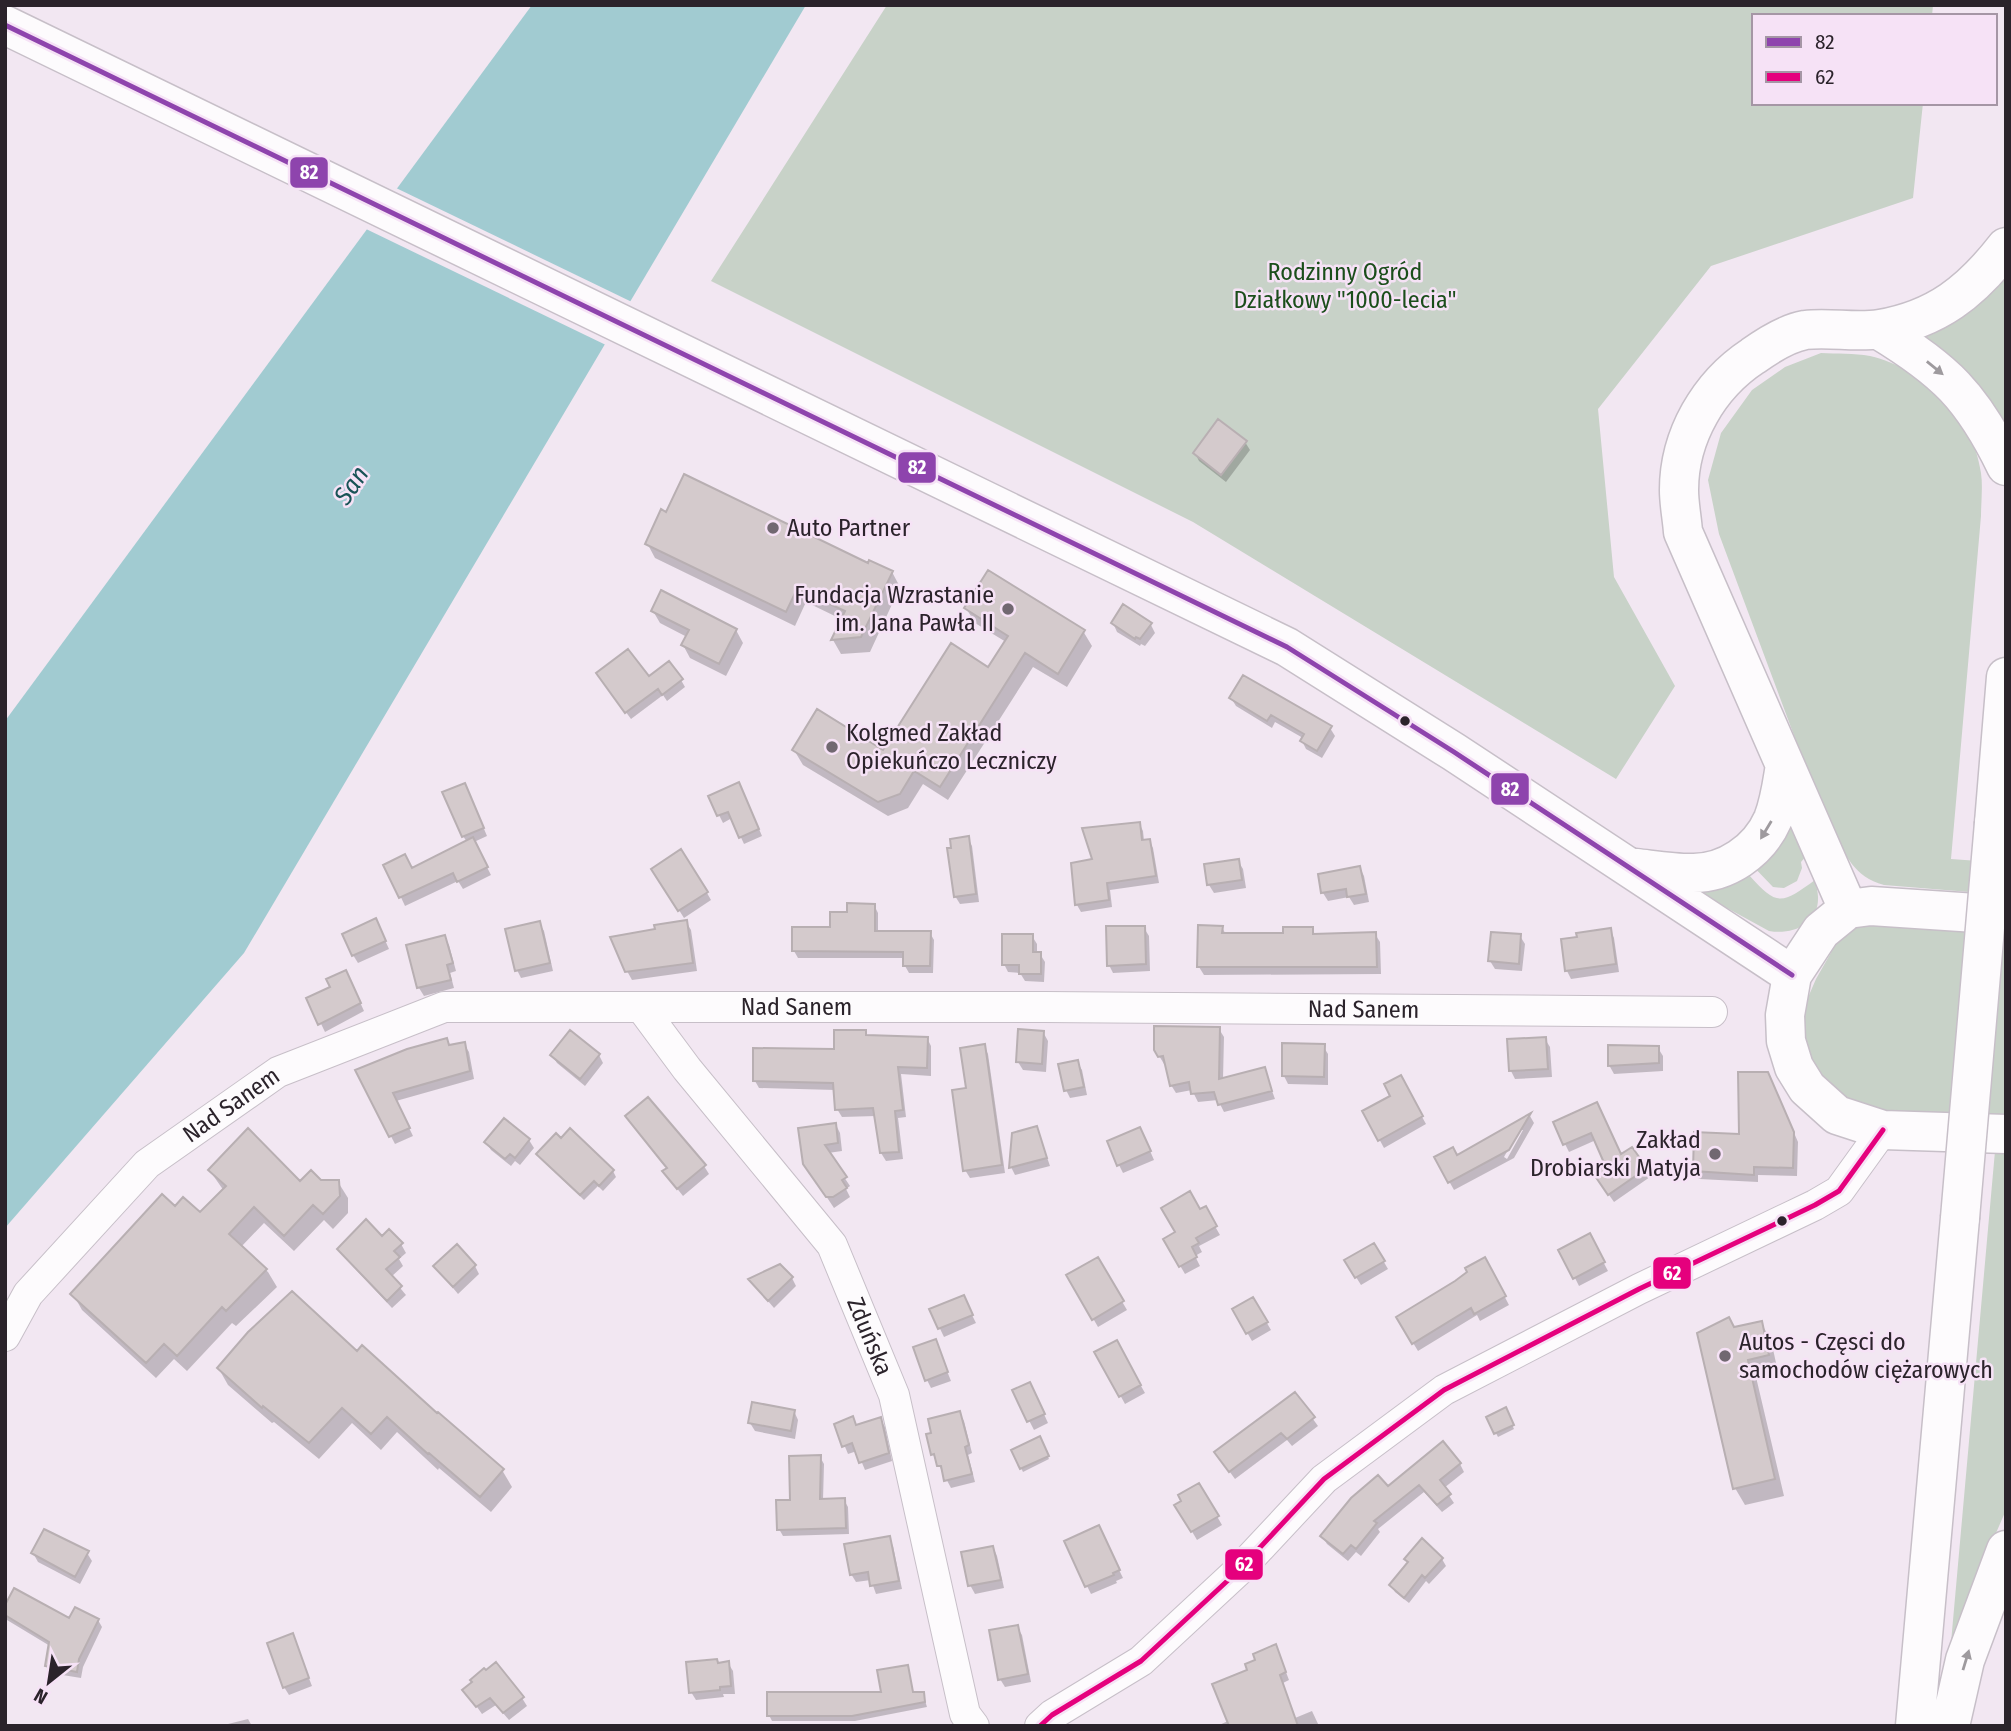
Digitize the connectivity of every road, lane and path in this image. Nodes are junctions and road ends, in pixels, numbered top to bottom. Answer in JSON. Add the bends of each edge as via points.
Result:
{"nodes":[{"id":1,"x":5,"y":25,"type":"edge"},
{"id":2,"x":2006,"y":247,"type":"edge"},
{"id":3,"x":1879,"y":330,"type":"junction"},
{"id":4,"x":2006,"y":466,"type":"edge"},
{"id":5,"x":2006,"y":677,"type":"edge"},
{"id":6,"x":1785,"y":765,"type":"junction"},
{"id":7,"x":1631,"y":867,"type":"junction"},
{"id":8,"x":1849,"y":909,"type":"junction"},
{"id":9,"x":2006,"y":915,"type":"edge"},
{"id":10,"x":1792,"y":975,"type":"junction"},
{"id":11,"x":641,"y":1007,"type":"junction"},
{"id":12,"x":1712,"y":1012,"type":"dead end"},
{"id":13,"x":1837,"y":1115,"type":"junction"},
{"id":14,"x":1883,"y":1130,"type":"junction"},
{"id":15,"x":2006,"y":1134,"type":"edge"},
{"id":16,"x":1839,"y":1191,"type":"junction"},
{"id":17,"x":5,"y":1336,"type":"edge"},
{"id":18,"x":2006,"y":1550,"type":"edge"},
{"id":19,"x":974,"y":1726,"type":"edge"},
{"id":20,"x":1040,"y":1726,"type":"edge"},
{"id":21,"x":1915,"y":1726,"type":"edge"},
{"id":22,"x":1950,"y":1726,"type":"edge"}],
"edges":[{"from":1,"to":7,"type":"main road","via":[[1287,647]]},
{"from":2,"to":3,"type":"main road","via":[[1966,293],[1931,314]]},
{"from":3,"to":4,"type":"main road","one_way":true,"via":[[1946,376],[1973,406]]},
{"from":3,"to":6,"type":"main road","via":[[1803,330],[1766,347],[1733,369],[1702,405],[1685,447],[1679,489],[1683,533]]},
{"from":5,"to":21,"type":"main road","bridge":true},
{"from":6,"to":7,"type":"main road","one_way":true,"via":[[1773,820],[1739,859],[1706,873]]},
{"from":6,"to":8,"type":"main road"},
{"from":7,"to":10,"type":"main road"},
{"from":8,"to":9,"type":"main road","via":[[1871,906]]},
{"from":8,"to":10,"type":"main road","via":[[1821,932]]},
{"from":10,"to":13,"type":"main road","via":[[1785,1015],[1786,1041],[1794,1066],[1807,1088]]},
{"from":11,"to":12,"type":"street","name":"Nad Sanem"},
{"from":11,"to":17,"type":"street","name":"Nad Sanem","via":[[444,1006],[278,1072],[147,1164],[28,1294]]},
{"from":11,"to":19,"type":"street","name":"Zduńska","via":[[832,1245],[894,1395],[965,1714]]},
{"from":13,"to":14,"type":"main road"},
{"from":13,"to":16,"type":"street","via":[[1847,1161]]},
{"from":14,"to":15,"type":"main road"},
{"from":14,"to":16,"type":"street"},
{"from":16,"to":20,"type":"street","via":[[1444,1390],[1324,1479],[1237,1571],[1141,1661]]},
{"from":22,"to":18,"type":"main road","one_way":true,"via":[[1965,1660]]}]}
